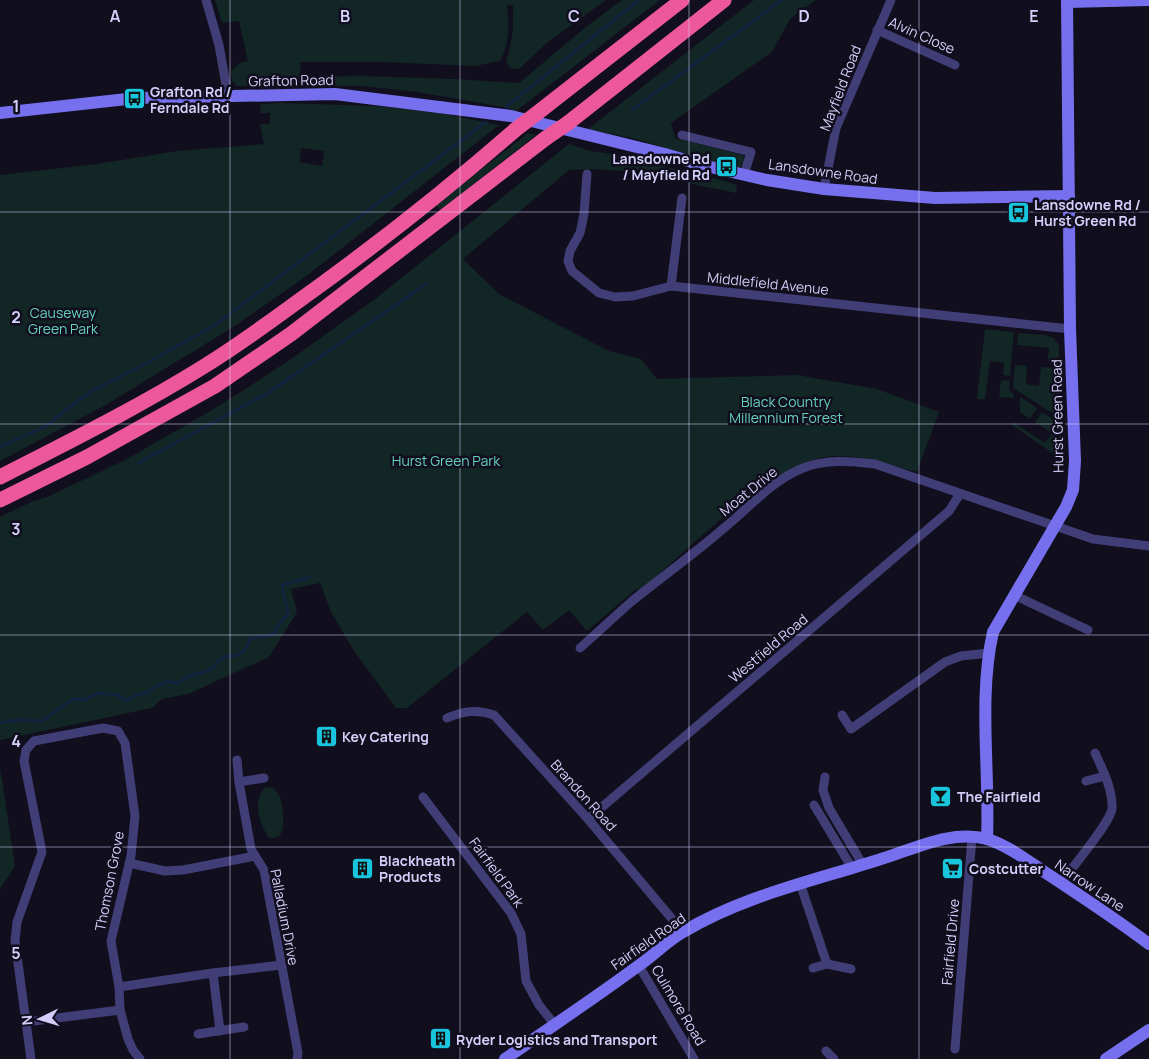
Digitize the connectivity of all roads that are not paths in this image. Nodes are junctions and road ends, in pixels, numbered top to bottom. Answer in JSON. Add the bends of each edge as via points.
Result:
{"nodes":[{"id":1,"x":206,"y":0,"type":"edge"},
{"id":2,"x":682,"y":0,"type":"edge"},
{"id":3,"x":724,"y":0,"type":"edge"},
{"id":4,"x":891,"y":0,"type":"edge"},
{"id":5,"x":1149,"y":0,"type":"edge"},
{"id":6,"x":1067,"y":1,"type":"edge"},
{"id":7,"x":877,"y":30,"type":"junction"},
{"id":8,"x":955,"y":65,"type":"dead end"},
{"id":9,"x":228,"y":96,"type":"junction"},
{"id":10,"x":0,"y":113,"type":"edge"},
{"id":11,"x":573,"y":128,"type":"junction"},
{"id":12,"x":682,"y":135,"type":"dead end"},
{"id":13,"x":587,"y":174,"type":"dead end"},
{"id":14,"x":744,"y":174,"type":"junction"},
{"id":15,"x":824,"y":189,"type":"junction"},
{"id":16,"x":1069,"y":196,"type":"junction"},
{"id":17,"x":682,"y":198,"type":"dead end"},
{"id":18,"x":671,"y":286,"type":"junction"},
{"id":19,"x":1070,"y":329,"type":"junction"},
{"id":20,"x":0,"y":477,"type":"edge"},
{"id":21,"x":960,"y":494,"type":"junction"},
{"id":22,"x":0,"y":500,"type":"edge"},
{"id":23,"x":1055,"y":525,"type":"junction"},
{"id":24,"x":1149,"y":546,"type":"edge"},
{"id":25,"x":1014,"y":595,"type":"junction"},
{"id":26,"x":1088,"y":630,"type":"dead end"},
{"id":27,"x":580,"y":648,"type":"dead end"},
{"id":28,"x":988,"y":653,"type":"junction"},
{"id":29,"x":842,"y":715,"type":"dead end"},
{"id":30,"x":447,"y":718,"type":"dead end"},
{"id":31,"x":1095,"y":753,"type":"dead end"},
{"id":32,"x":237,"y":760,"type":"dead end"},
{"id":33,"x":1105,"y":776,"type":"junction"},
{"id":34,"x":825,"y":777,"type":"dead end"},
{"id":35,"x":264,"y":778,"type":"dead end"},
{"id":36,"x":1086,"y":781,"type":"dead end"},
{"id":37,"x":239,"y":782,"type":"junction"},
{"id":38,"x":424,"y":797,"type":"dead end"},
{"id":39,"x":814,"y":805,"type":"dead end"},
{"id":40,"x":588,"y":819,"type":"junction"},
{"id":41,"x":972,"y":837,"type":"junction"},
{"id":42,"x":987,"y":839,"type":"junction"},
{"id":43,"x":256,"y":856,"type":"junction"},
{"id":44,"x":129,"y":864,"type":"junction"},
{"id":45,"x":858,"y":866,"type":"junction"},
{"id":46,"x":1061,"y":882,"type":"junction"},
{"id":47,"x":800,"y":883,"type":"junction"},
{"id":48,"x":683,"y":932,"type":"junction"},
{"id":49,"x":1149,"y":944,"type":"edge"},
{"id":50,"x":827,"y":964,"type":"junction"},
{"id":51,"x":280,"y":965,"type":"junction"},
{"id":52,"x":639,"y":966,"type":"junction"},
{"id":53,"x":813,"y":968,"type":"dead end"},
{"id":54,"x":852,"y":969,"type":"dead end"},
{"id":55,"x":213,"y":973,"type":"junction"},
{"id":56,"x":119,"y":987,"type":"junction"},
{"id":57,"x":120,"y":1010,"type":"junction"},
{"id":58,"x":26,"y":1022,"type":"junction"},
{"id":59,"x":555,"y":1024,"type":"junction"},
{"id":60,"x":244,"y":1027,"type":"dead end"},
{"id":61,"x":1149,"y":1030,"type":"edge"},
{"id":62,"x":220,"y":1031,"type":"junction"},
{"id":63,"x":198,"y":1034,"type":"dead end"},
{"id":64,"x":955,"y":1049,"type":"dead end"},
{"id":65,"x":826,"y":1051,"type":"dead end"},
{"id":66,"x":31,"y":1059,"type":"edge"},
{"id":67,"x":140,"y":1059,"type":"edge"},
{"id":68,"x":297,"y":1059,"type":"edge"},
{"id":69,"x":505,"y":1059,"type":"edge"},
{"id":70,"x":694,"y":1059,"type":"edge"},
{"id":71,"x":834,"y":1059,"type":"edge"},
{"id":72,"x":1106,"y":1059,"type":"edge"}],
"edges":[{"from":1,"to":9,"type":"street","via":[[219,45]]},
{"from":2,"to":20,"type":"highway","bridge":true,"via":[[515,130],[445,190],[262,328],[154,396]]},
{"from":3,"to":11,"type":"highway"},
{"from":4,"to":7,"type":"street","name":"Mayfield Road"},
{"from":5,"to":6,"type":"street"},
{"from":6,"to":16,"type":"street","name":"Hurst Green Road"},
{"from":7,"to":8,"type":"street","name":"Alvin Close"},
{"from":7,"to":15,"type":"street","name":"Mayfield Road","via":[[836,128]]},
{"from":9,"to":10,"type":"street","name":"Grafton Road","via":[[136,98]]},
{"from":9,"to":11,"type":"street","name":"Grafton Road","via":[[335,94],[511,116]]},
{"from":11,"to":14,"type":"street","name":"Lansdowne Road"},
{"from":11,"to":22,"type":"highway","bridge":true,"via":[[546,138],[291,334],[215,386],[87,457]]},
{"from":12,"to":14,"type":"street","via":[[751,152]]},
{"from":13,"to":18,"type":"street","name":"Middlefield Avenue","via":[[580,233],[568,261],[572,271],[599,292],[615,298]]},
{"from":14,"to":15,"type":"street","name":"Lansdowne Road"},
{"from":15,"to":16,"type":"street","name":"Lansdowne Road","via":[[935,198]]},
{"from":16,"to":19,"type":"street","name":"Hurst Green Road"},
{"from":17,"to":18,"type":"street"},
{"from":18,"to":19,"type":"street","name":"Middlefield Avenue"},
{"from":19,"to":23,"type":"street","name":"Hurst Green Road","via":[[1073,490]]},
{"from":21,"to":23,"type":"street","name":"Moat Drive"},
{"from":21,"to":27,"type":"street","name":"Moat Drive","via":[[875,464],[839,461],[804,468],[758,497]]},
{"from":21,"to":40,"type":"street","name":"Westfield Road","via":[[949,511]]},
{"from":23,"to":24,"type":"street","name":"Moat Drive","via":[[1093,539]]},
{"from":23,"to":25,"type":"street","name":"Hurst Green Road"},
{"from":25,"to":26,"type":"street"},
{"from":25,"to":28,"type":"street","name":"Hurst Green Road","via":[[993,632]]},
{"from":28,"to":29,"type":"street","via":[[961,656],[945,662],[851,729]]},
{"from":28,"to":42,"type":"street","name":"Hurst Green Road"},
{"from":30,"to":40,"type":"street","name":"Brandon Road","via":[[462,711],[494,715]]},
{"from":31,"to":33,"type":"street"},
{"from":32,"to":37,"type":"street","name":"Palladium Drive"},
{"from":33,"to":36,"type":"street"},
{"from":33,"to":46,"type":"street","via":[[1112,810]]},
{"from":34,"to":45,"type":"street","via":[[823,790],[829,808]]},
{"from":35,"to":37,"type":"street"},
{"from":37,"to":43,"type":"street","name":"Palladium Drive","via":[[251,849]]},
{"from":38,"to":59,"type":"street","name":"Fairfield Park","via":[[511,914],[521,934],[526,981],[539,1005]]},
{"from":39,"to":45,"type":"street"},
{"from":40,"to":48,"type":"street","name":"Brandon Road"},
{"from":41,"to":42,"type":"street","name":"Fairfield Road"},
{"from":41,"to":45,"type":"street","name":"Fairfield Road","via":[[948,838]]},
{"from":41,"to":64,"type":"street","name":"Fairfield Drive"},
{"from":42,"to":46,"type":"street","name":"Narrow Lane","via":[[1015,852]]},
{"from":43,"to":44,"type":"street","via":[[183,870],[165,871]]},
{"from":43,"to":51,"type":"street","name":"Palladium Drive","via":[[264,870]]},
{"from":44,"to":56,"type":"street","name":"Thomson Grove","via":[[111,941]]},
{"from":44,"to":58,"type":"street","name":"Thomson Grove","via":[[135,816],[125,743],[118,731],[103,728],[34,741],[26,750],[24,760],[42,852],[17,922],[15,941]]},
{"from":45,"to":47,"type":"street","name":"Fairfield Road"},
{"from":46,"to":49,"type":"street","name":"Narrow Lane"},
{"from":47,"to":48,"type":"street","name":"Fairfield Road","via":[[728,909]]},
{"from":47,"to":50,"type":"street"},
{"from":48,"to":52,"type":"street","name":"Fairfield Road"},
{"from":50,"to":53,"type":"street"},
{"from":50,"to":54,"type":"street"},
{"from":51,"to":55,"type":"street"},
{"from":51,"to":68,"type":"street","name":"Palladium Drive"},
{"from":52,"to":59,"type":"street","name":"Fairfield Road"},
{"from":52,"to":70,"type":"street","name":"Culmore Road"},
{"from":55,"to":56,"type":"street"},
{"from":55,"to":62,"type":"street"},
{"from":56,"to":57,"type":"street","name":"Thomson Grove"},
{"from":57,"to":58,"type":"street"},
{"from":57,"to":67,"type":"street","name":"Thomson Grove","via":[[128,1039]]},
{"from":58,"to":66,"type":"street","name":"Thomson Grove"},
{"from":59,"to":69,"type":"street","name":"Fairfield Road"},
{"from":60,"to":62,"type":"street"},
{"from":61,"to":72,"type":"street"},
{"from":62,"to":63,"type":"street"},
{"from":65,"to":71,"type":"street"}]}
